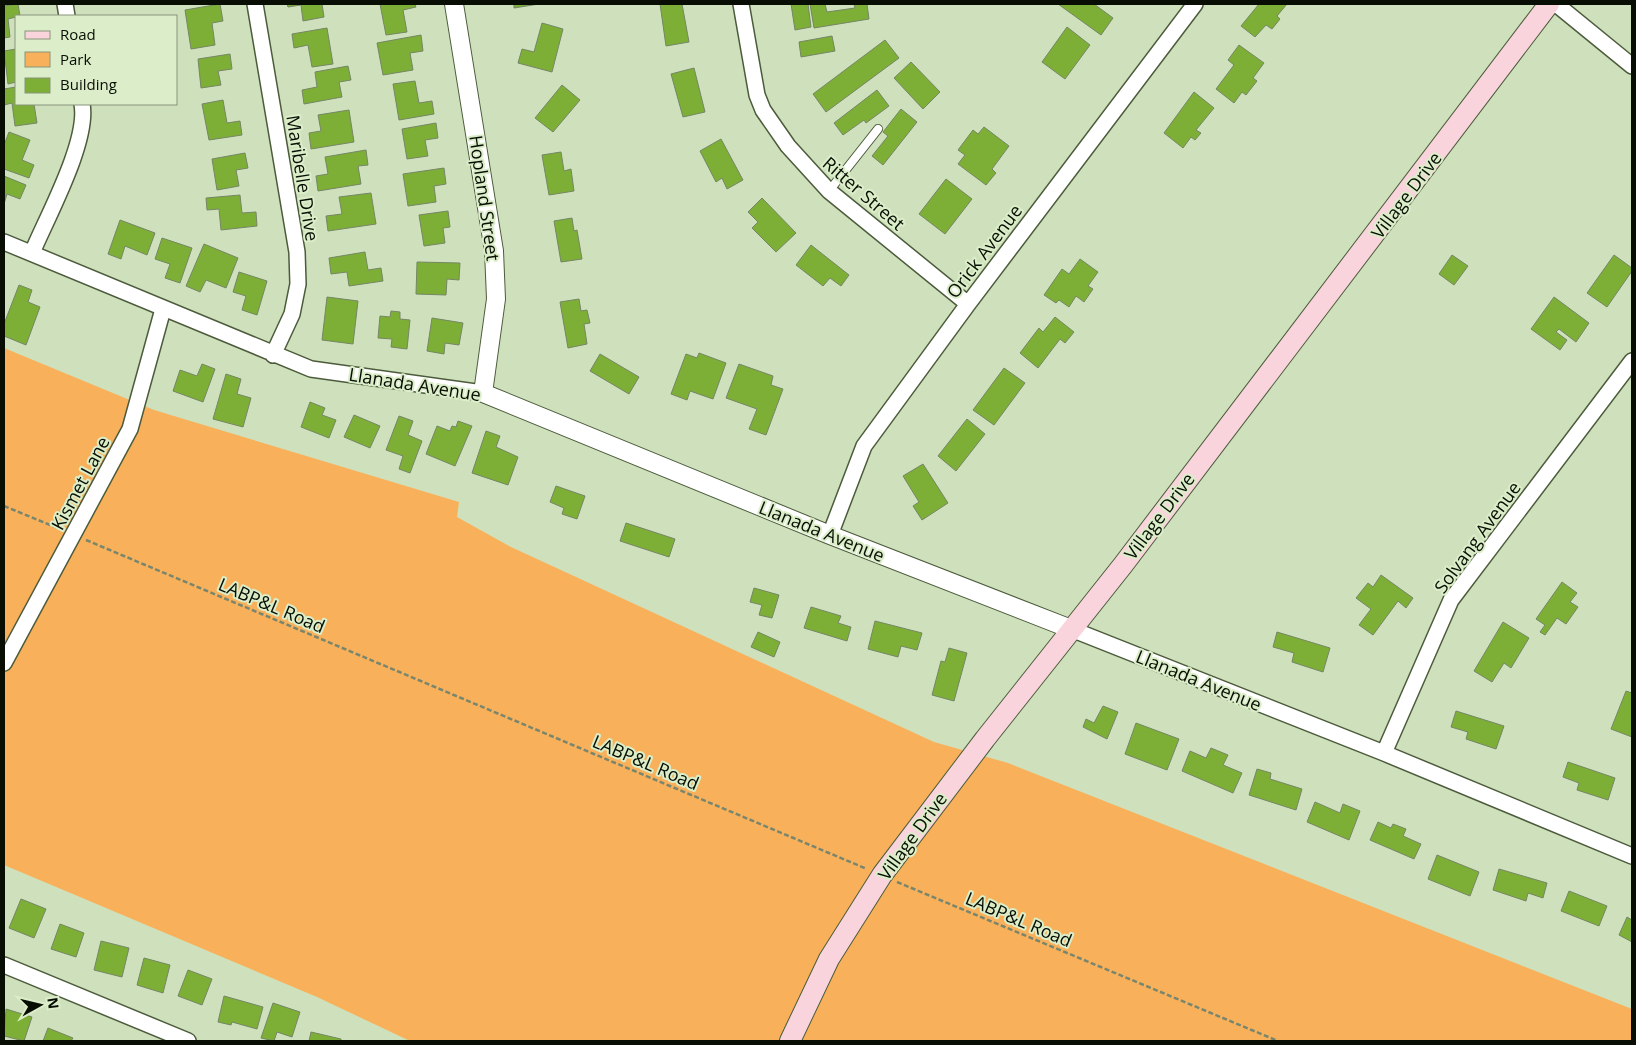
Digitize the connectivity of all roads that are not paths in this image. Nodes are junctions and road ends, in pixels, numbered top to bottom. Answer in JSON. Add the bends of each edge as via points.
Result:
{"nodes":[{"id":1,"x":255,"y":4,"type":"edge"},
{"id":2,"x":454,"y":4,"type":"edge"},
{"id":3,"x":741,"y":4,"type":"edge"},
{"id":4,"x":1195,"y":4,"type":"edge"},
{"id":5,"x":1549,"y":4,"type":"edge"},
{"id":6,"x":1556,"y":4,"type":"edge"},
{"id":7,"x":1632,"y":66,"type":"edge"},
{"id":8,"x":82,"y":105,"type":"edge"},
{"id":9,"x":878,"y":129,"type":"dead end"},
{"id":10,"x":829,"y":191,"type":"junction"},
{"id":11,"x":4,"y":242,"type":"edge"},
{"id":12,"x":32,"y":253,"type":"junction"},
{"id":13,"x":968,"y":304,"type":"junction"},
{"id":14,"x":163,"y":309,"type":"junction"},
{"id":15,"x":273,"y":354,"type":"junction"},
{"id":16,"x":1632,"y":361,"type":"edge"},
{"id":17,"x":482,"y":393,"type":"junction"},
{"id":18,"x":830,"y":535,"type":"junction"},
{"id":19,"x":1071,"y":629,"type":"junction"},
{"id":20,"x":4,"y":664,"type":"edge"},
{"id":21,"x":1384,"y":753,"type":"junction"},
{"id":22,"x":1632,"y":856,"type":"edge"},
{"id":23,"x":4,"y":965,"type":"edge"},
{"id":24,"x":188,"y":1041,"type":"edge"},
{"id":25,"x":790,"y":1041,"type":"edge"}],
"edges":[{"from":1,"to":15,"type":"street","name":"Maribelle Drive","via":[[297,252],[298,276],[292,314]]},
{"from":2,"to":17,"type":"street","name":"Hopland Street","via":[[494,251],[496,299]]},
{"from":3,"to":10,"type":"street","name":"Ritter Street","via":[[757,95],[763,110],[788,146]]},
{"from":4,"to":13,"type":"street","name":"Orick Avenue"},
{"from":5,"to":19,"type":"main road","name":"Village Drive"},
{"from":6,"to":7,"type":"street"},
{"from":8,"to":12,"type":"street","via":[[76,150]]},
{"from":9,"to":10,"type":"lane"},
{"from":10,"to":13,"type":"street","name":"Ritter Street"},
{"from":11,"to":12,"type":"street","name":"Llanada Avenue"},
{"from":12,"to":14,"type":"street","name":"Llanada Avenue"},
{"from":13,"to":18,"type":"street","name":"Orick Avenue","via":[[864,446]]},
{"from":14,"to":15,"type":"street","name":"Llanada Avenue"},
{"from":14,"to":20,"type":"street","name":"Kismet Lane","via":[[130,429]]},
{"from":15,"to":17,"type":"street","name":"Llanada Avenue","via":[[310,369]]},
{"from":16,"to":21,"type":"street","name":"Solvang Avenue","via":[[1451,600]]},
{"from":17,"to":18,"type":"street","name":"Llanada Avenue"},
{"from":18,"to":19,"type":"street","name":"Llanada Avenue"},
{"from":19,"to":21,"type":"street","name":"Llanada Avenue"},
{"from":19,"to":25,"type":"main road","name":"Village Drive","via":[[882,875],[829,959]]},
{"from":21,"to":22,"type":"street","name":"Llanada Avenue"},
{"from":23,"to":24,"type":"street"}]}
